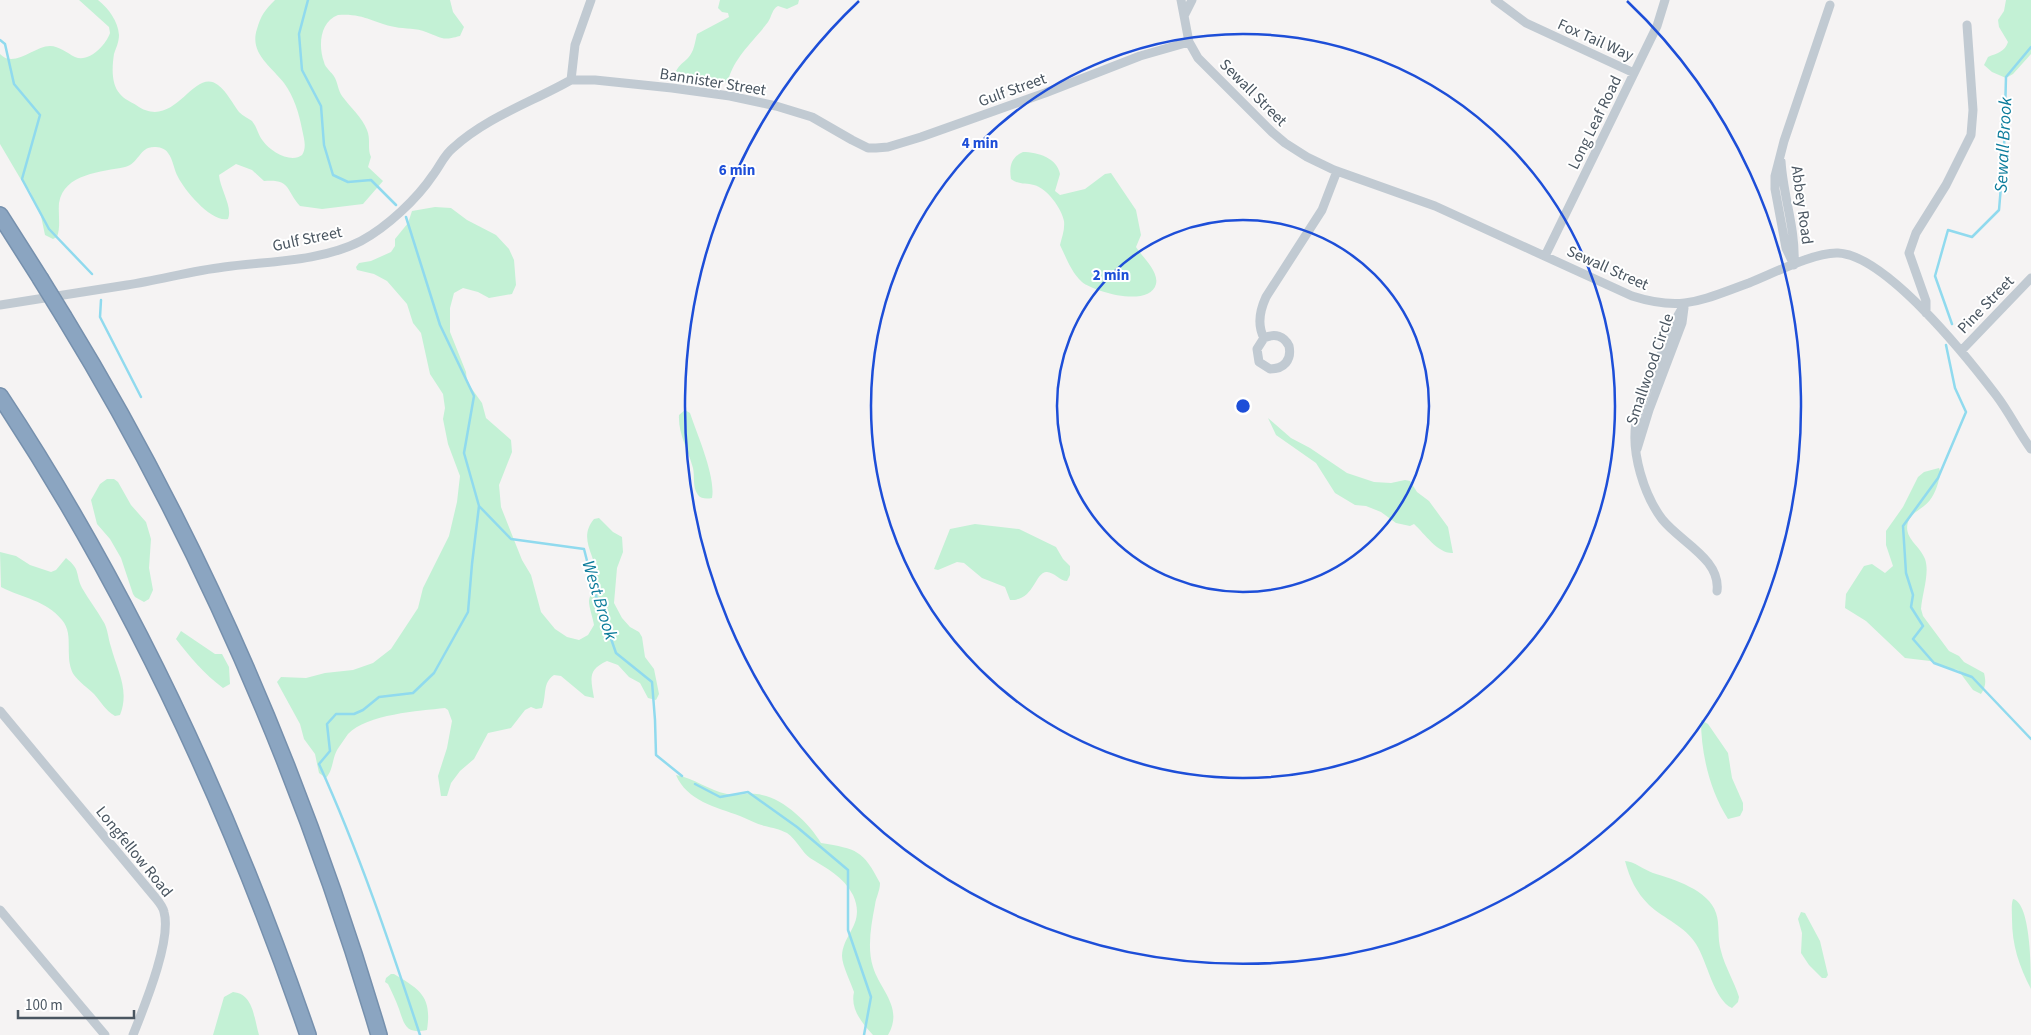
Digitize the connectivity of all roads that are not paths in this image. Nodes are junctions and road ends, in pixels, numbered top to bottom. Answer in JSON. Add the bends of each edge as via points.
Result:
{"nodes":[{"id":1,"x":591,"y":0,"type":"edge"},
{"id":2,"x":1181,"y":0,"type":"edge"},
{"id":3,"x":1192,"y":0,"type":"edge"},
{"id":4,"x":1495,"y":0,"type":"edge"},
{"id":5,"x":1665,"y":0,"type":"edge"},
{"id":6,"x":1830,"y":6,"type":"dead end"},
{"id":7,"x":1185,"y":14,"type":"junction"},
{"id":8,"x":1967,"y":25,"type":"dead end"},
{"id":9,"x":1189,"y":42,"type":"junction"},
{"id":10,"x":1634,"y":73,"type":"junction"},
{"id":11,"x":571,"y":80,"type":"junction"},
{"id":12,"x":845,"y":136,"type":"joint"},
{"id":13,"x":1337,"y":171,"type":"junction"},
{"id":14,"x":0,"y":215,"type":"edge"},
{"id":15,"x":1545,"y":256,"type":"junction"},
{"id":16,"x":1794,"y":265,"type":"junction"},
{"id":17,"x":2031,"y":278,"type":"edge"},
{"id":18,"x":1685,"y":304,"type":"junction"},
{"id":19,"x":0,"y":305,"type":"edge"},
{"id":20,"x":1926,"y":313,"type":"junction"},
{"id":21,"x":1264,"y":338,"type":"dead end"},
{"id":22,"x":1961,"y":351,"type":"junction"},
{"id":23,"x":0,"y":396,"type":"edge"},
{"id":24,"x":2031,"y":449,"type":"edge"},
{"id":25,"x":1717,"y":591,"type":"dead end"},
{"id":26,"x":0,"y":711,"type":"edge"},
{"id":27,"x":0,"y":910,"type":"edge"},
{"id":28,"x":105,"y":1035,"type":"edge"},
{"id":29,"x":133,"y":1035,"type":"edge"},
{"id":30,"x":308,"y":1035,"type":"edge"},
{"id":31,"x":379,"y":1035,"type":"edge"}],
"edges":[{"from":1,"to":11,"type":"street","via":[[575,45]]},
{"from":2,"to":7,"type":"street","name":"Sewall Street"},
{"from":3,"to":7,"type":"street"},
{"from":4,"to":10,"type":"street","name":"Fox Tail Way","via":[[1534,27]]},
{"from":5,"to":10,"type":"street","name":"Long Leaf Road","via":[[1657,26]]},
{"from":6,"to":16,"type":"street","name":"Abbey Road","via":[[1781,153],[1784,188],[1796,245]]},
{"from":7,"to":9,"type":"street","name":"Sewall Street"},
{"from":8,"to":20,"type":"street","via":[[1973,110],[1971,135],[1946,185],[1916,233],[1909,253],[1926,301]]},
{"from":9,"to":12,"type":"street","name":"Gulf Street","via":[[1140,56],[888,148],[868,148]]},
{"from":9,"to":13,"type":"street","name":"Sewall Street","via":[[1198,58],[1272,132],[1307,157]]},
{"from":10,"to":15,"type":"street","name":"Long Leaf Road"},
{"from":11,"to":12,"type":"street","name":"Bannister Street","via":[[607,81],[730,96],[804,114]]},
{"from":11,"to":19,"type":"street","name":"Gulf Street","via":[[490,121],[463,139],[444,157],[409,205],[362,240],[337,250]]},
{"from":13,"to":15,"type":"street","name":"Sewall Street","via":[[1418,199]]},
{"from":13,"to":21,"type":"street","via":[[1322,210],[1266,297],[1260,320]]},
{"from":14,"to":31,"type":"highway","bridge":true,"via":[[116,405],[197,559],[291,778],[327,873]]},
{"from":15,"to":18,"type":"street","name":"Sewall Street","via":[[1632,296],[1662,304]]},
{"from":16,"to":18,"type":"street","name":"Sewall Street","via":[[1721,294]]},
{"from":16,"to":20,"type":"street","name":"Sewall Street","via":[[1832,254],[1863,260],[1894,282]]},
{"from":17,"to":22,"type":"street","name":"Pine Street"},
{"from":18,"to":25,"type":"street","name":"Smallwood Circle","via":[[1682,323],[1637,450],[1642,480],[1656,511],[1677,536],[1710,564],[1717,578]]},
{"from":20,"to":22,"type":"street","name":"Sewall Street"},
{"from":22,"to":24,"type":"street","name":"Sewall Street","via":[[1996,395]]},
{"from":23,"to":30,"type":"highway","via":[[62,496],[161,678],[249,875]]},
{"from":26,"to":29,"type":"street","name":"Longfellow Road","via":[[164,911],[164,941],[152,986]]},
{"from":27,"to":28,"type":"street"}]}
